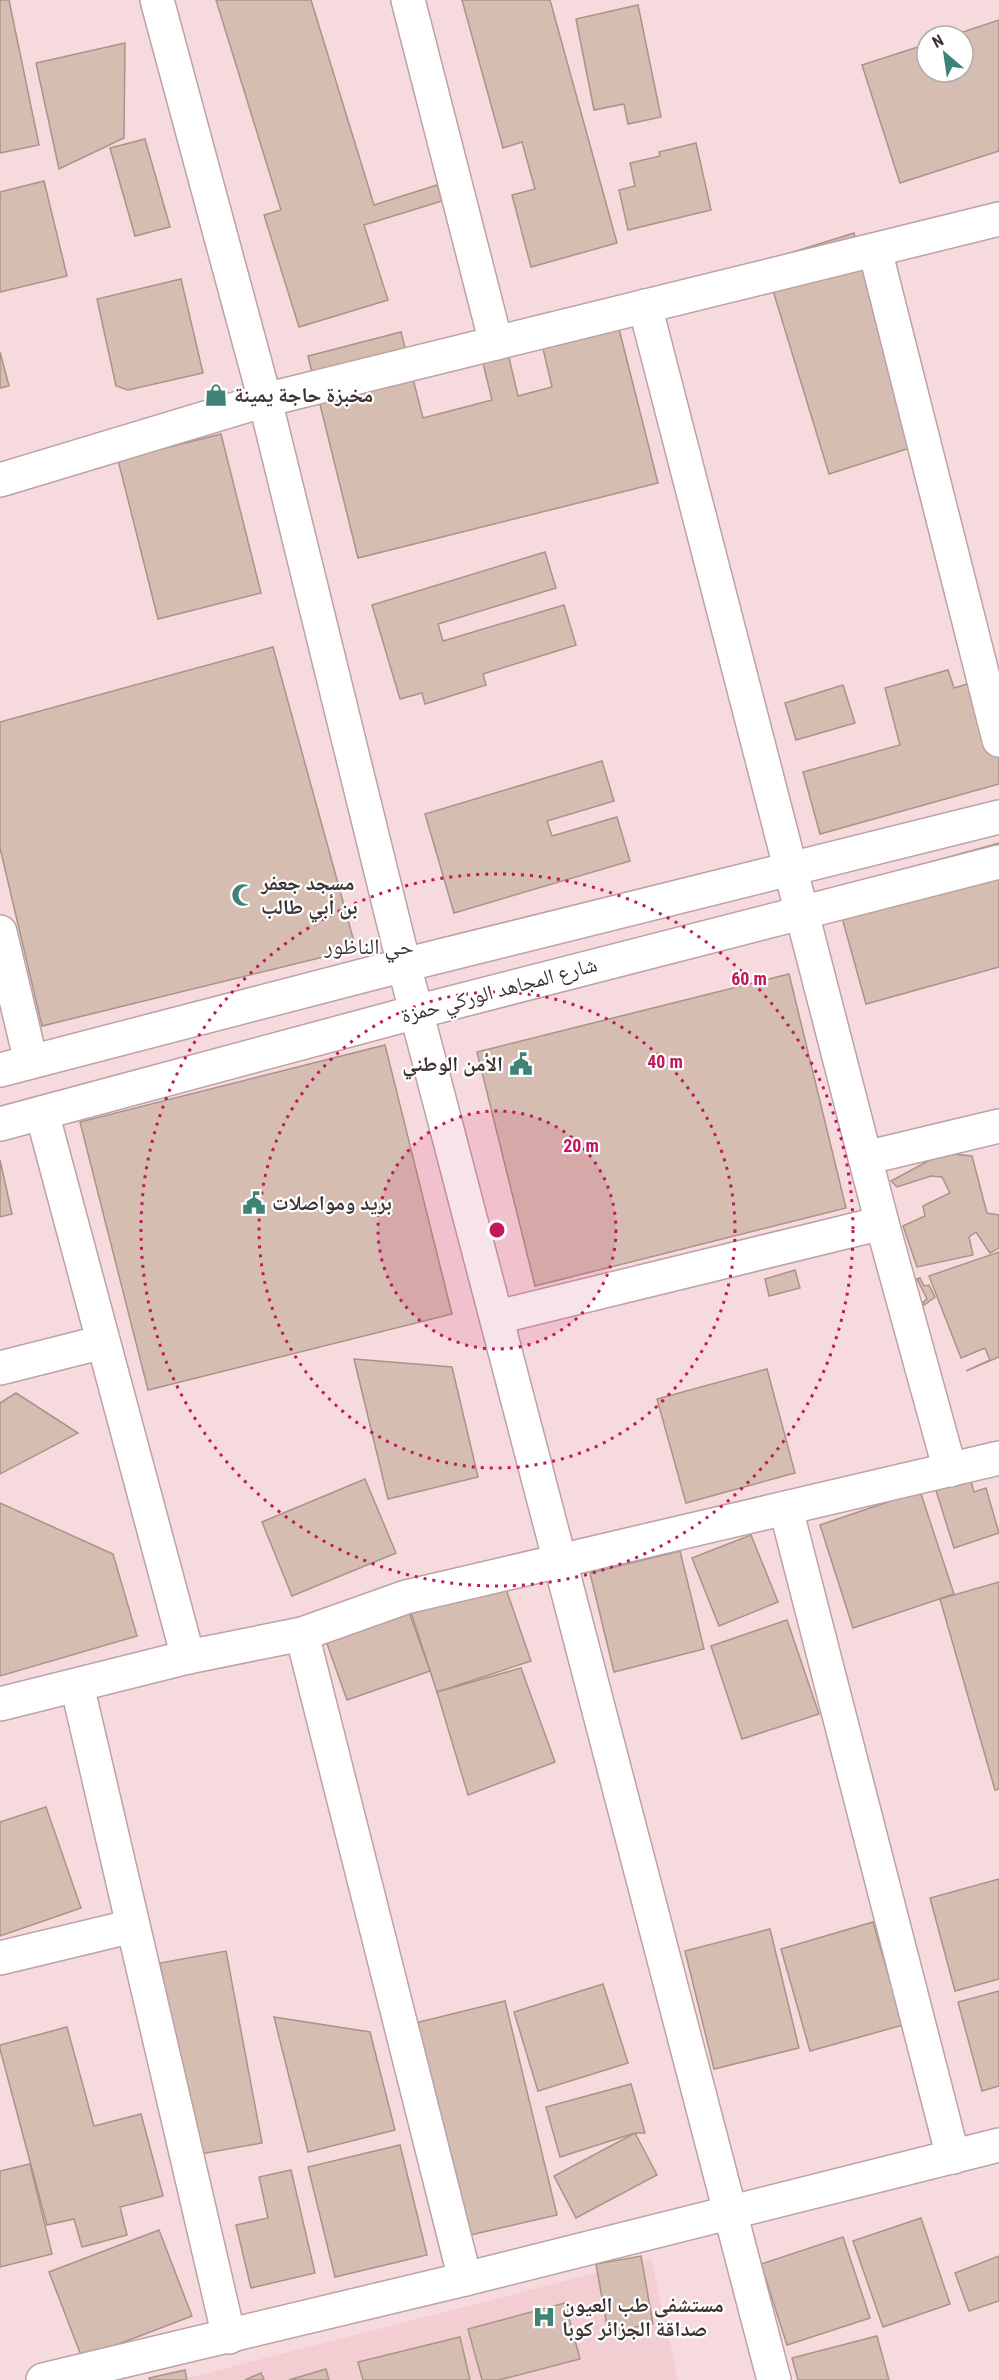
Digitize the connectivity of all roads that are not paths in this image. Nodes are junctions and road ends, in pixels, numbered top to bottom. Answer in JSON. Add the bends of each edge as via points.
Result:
{"nodes":[{"id":1,"x":157,"y":0,"type":"edge"},
{"id":2,"x":408,"y":0,"type":"edge"},
{"id":3,"x":999,"y":219,"type":"edge"},
{"id":4,"x":875,"y":250,"type":"junction"},
{"id":5,"x":645,"y":306,"type":"junction"},
{"id":6,"x":495,"y":343,"type":"junction"},
{"id":7,"x":266,"y":400,"type":"junction"},
{"id":8,"x":0,"y":480,"type":"edge"},
{"id":9,"x":999,"y":740,"type":"edge"},
{"id":10,"x":999,"y":817,"type":"edge"},
{"id":11,"x":999,"y":862,"type":"edge"},
{"id":12,"x":791,"y":869,"type":"junction"},
{"id":13,"x":803,"y":911,"type":"junction"},
{"id":14,"x":0,"y":932,"type":"edge"},
{"id":15,"x":404,"y":965,"type":"junction"},
{"id":16,"x":417,"y":1012,"type":"junction"},
{"id":17,"x":31,"y":1062,"type":"junction"},
{"id":18,"x":0,"y":1070,"type":"edge"},
{"id":19,"x":42,"y":1113,"type":"junction"},
{"id":20,"x":0,"y":1124,"type":"edge"},
{"id":21,"x":999,"y":1126,"type":"edge"},
{"id":22,"x":865,"y":1158,"type":"junction"},
{"id":23,"x":882,"y":1223,"type":"junction"},
{"id":24,"x":498,"y":1317,"type":"junction"},
{"id":25,"x":103,"y":1342,"type":"junction"},
{"id":26,"x":0,"y":1368,"type":"edge"},
{"id":27,"x":999,"y":1458,"type":"edge"},
{"id":28,"x":950,"y":1470,"type":"junction"},
{"id":29,"x":786,"y":1509,"type":"junction"},
{"id":30,"x":560,"y":1562,"type":"junction"},
{"id":31,"x":302,"y":1634,"type":"junction"},
{"id":32,"x":188,"y":1657,"type":"junction"},
{"id":33,"x":77,"y":1685,"type":"junction"},
{"id":34,"x":0,"y":1704,"type":"edge"},
{"id":35,"x":133,"y":1926,"type":"junction"},
{"id":36,"x":0,"y":1958,"type":"edge"},
{"id":37,"x":999,"y":2145,"type":"edge"},
{"id":38,"x":953,"y":2157,"type":"junction"},
{"id":39,"x":730,"y":2214,"type":"junction"},
{"id":40,"x":465,"y":2279,"type":"junction"},
{"id":41,"x":229,"y":2337,"type":"junction"},
{"id":42,"x":43,"y":2380,"type":"edge"},
{"id":43,"x":774,"y":2380,"type":"edge"}],
"edges":[{"from":1,"to":7,"type":"street"},
{"from":2,"to":6,"type":"street"},
{"from":3,"to":4,"type":"street"},
{"from":4,"to":5,"type":"street"},
{"from":4,"to":9,"type":"street"},
{"from":5,"to":6,"type":"street"},
{"from":5,"to":12,"type":"street"},
{"from":6,"to":7,"type":"street"},
{"from":7,"to":8,"type":"street"},
{"from":7,"to":15,"type":"street"},
{"from":10,"to":12,"type":"street"},
{"from":11,"to":13,"type":"street","name":"شارع المجاهد الوركي حمزة"},
{"from":12,"to":13,"type":"street"},
{"from":12,"to":15,"type":"street"},
{"from":13,"to":16,"type":"street","name":"شارع المجاهد الوركي حمزة"},
{"from":13,"to":22,"type":"street"},
{"from":14,"to":17,"type":"street"},
{"from":15,"to":16,"type":"street"},
{"from":15,"to":17,"type":"street"},
{"from":16,"to":19,"type":"street","name":"شارع المجاهد الوركي حمزة"},
{"from":16,"to":24,"type":"street"},
{"from":17,"to":18,"type":"street"},
{"from":19,"to":20,"type":"street","name":"شارع المجاهد الوركي حمزة"},
{"from":19,"to":25,"type":"street"},
{"from":21,"to":22,"type":"street"},
{"from":22,"to":23,"type":"street"},
{"from":23,"to":24,"type":"street"},
{"from":23,"to":28,"type":"street"},
{"from":24,"to":30,"type":"street"},
{"from":25,"to":26,"type":"street"},
{"from":25,"to":32,"type":"street"},
{"from":27,"to":28,"type":"street"},
{"from":28,"to":29,"type":"street"},
{"from":29,"to":30,"type":"street"},
{"from":29,"to":38,"type":"street"},
{"from":30,"to":31,"type":"street","via":[[406,1597]]},
{"from":30,"to":39,"type":"street"},
{"from":31,"to":32,"type":"street"},
{"from":31,"to":40,"type":"street"},
{"from":32,"to":33,"type":"street"},
{"from":33,"to":34,"type":"street"},
{"from":33,"to":35,"type":"street"},
{"from":35,"to":36,"type":"street"},
{"from":35,"to":41,"type":"street"},
{"from":37,"to":38,"type":"street"},
{"from":38,"to":39,"type":"street"},
{"from":39,"to":40,"type":"street"},
{"from":39,"to":43,"type":"street"},
{"from":40,"to":41,"type":"street"},
{"from":41,"to":42,"type":"street"}]}
